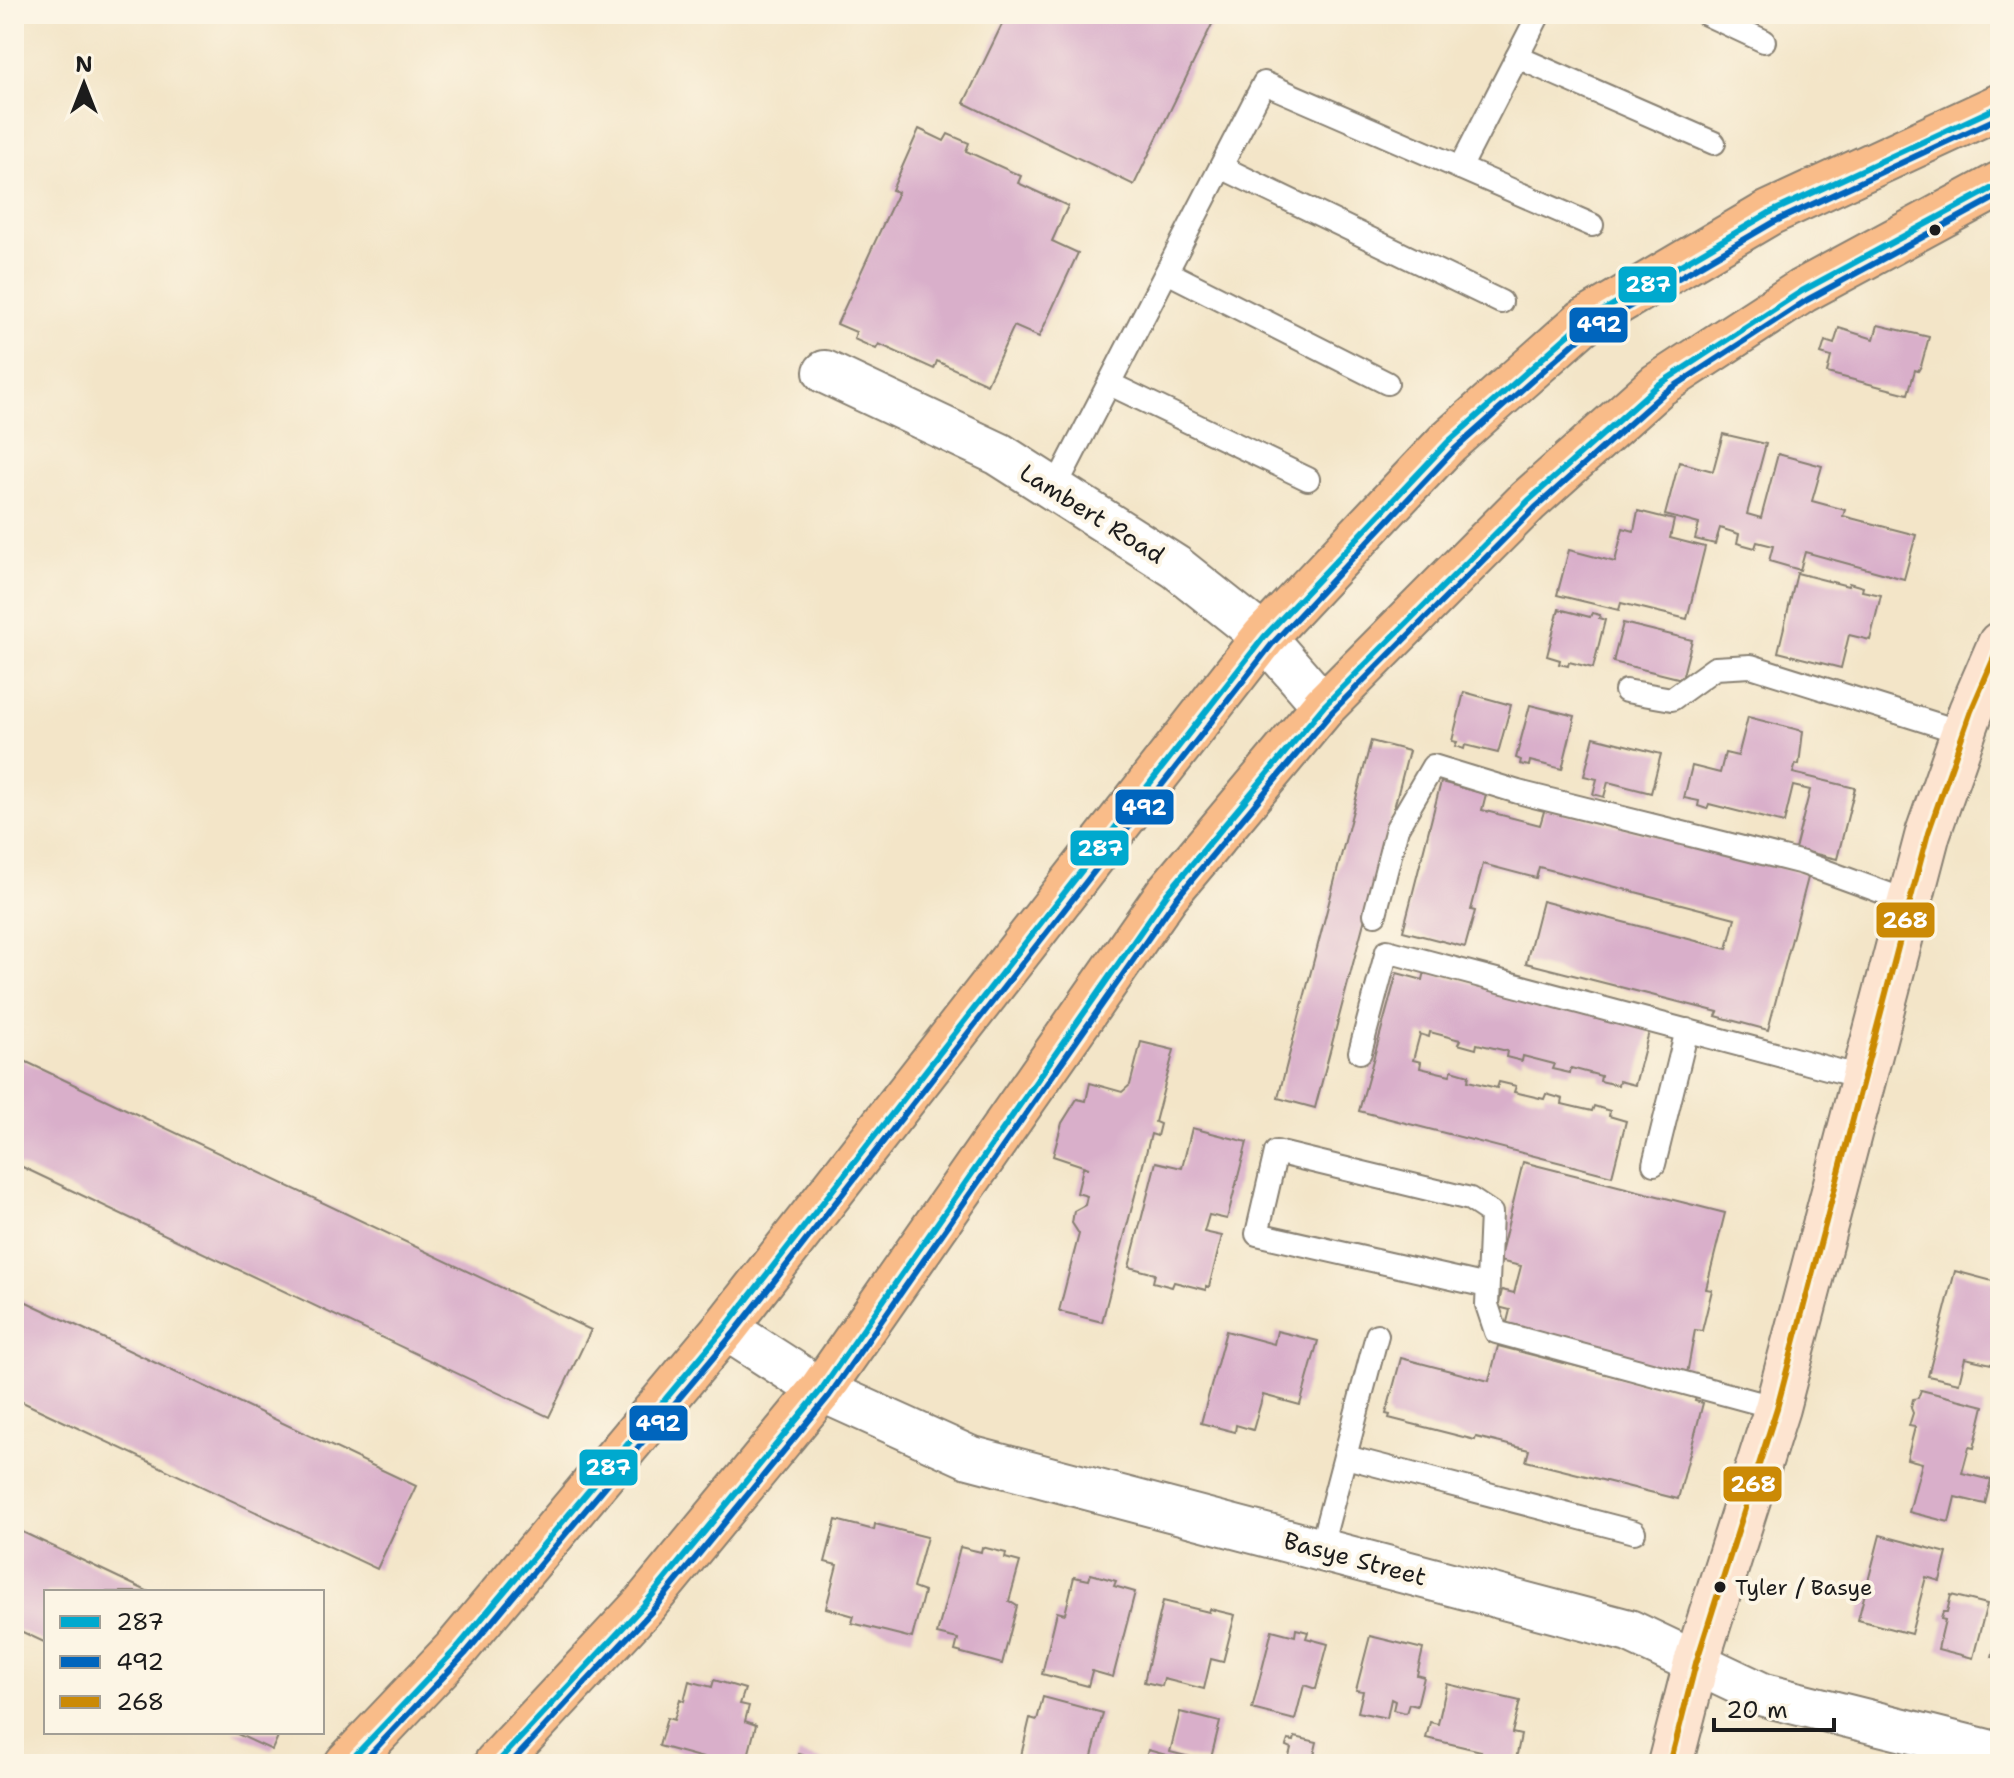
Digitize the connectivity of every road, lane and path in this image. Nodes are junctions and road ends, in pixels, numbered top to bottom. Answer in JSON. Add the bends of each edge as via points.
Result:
{"nodes":[{"id":1,"x":1539,"y":14,"type":"edge"},
{"id":2,"x":1706,"y":14,"type":"edge"},
{"id":3,"x":1764,"y":41,"type":"dead end"},
{"id":4,"x":1517,"y":57,"type":"junction"},
{"id":5,"x":2000,"y":106,"type":"edge"},
{"id":6,"x":1714,"y":143,"type":"dead end"},
{"id":7,"x":1221,"y":167,"type":"junction"},
{"id":8,"x":1460,"y":168,"type":"junction"},
{"id":9,"x":1998,"y":187,"type":"edge"},
{"id":10,"x":1592,"y":225,"type":"dead end"},
{"id":11,"x":1167,"y":272,"type":"junction"},
{"id":12,"x":1501,"y":302,"type":"dead end"},
{"id":13,"x":825,"y":372,"type":"dead end"},
{"id":14,"x":1387,"y":383,"type":"dead end"},
{"id":15,"x":1110,"y":384,"type":"junction"},
{"id":16,"x":1308,"y":479,"type":"dead end"},
{"id":17,"x":1054,"y":490,"type":"junction"},
{"id":18,"x":1264,"y":637,"type":"junction"},
{"id":19,"x":2000,"y":644,"type":"edge"},
{"id":20,"x":1626,"y":691,"type":"dead end"},
{"id":21,"x":1324,"y":706,"type":"junction"},
{"id":22,"x":1964,"y":733,"type":"junction"},
{"id":23,"x":1910,"y":902,"type":"junction"},
{"id":24,"x":1375,"y":914,"type":"dead end"},
{"id":25,"x":1687,"y":1030,"type":"junction"},
{"id":26,"x":1360,"y":1052,"type":"dead end"},
{"id":27,"x":1865,"y":1078,"type":"junction"},
{"id":28,"x":1654,"y":1164,"type":"dead end"},
{"id":29,"x":1487,"y":1286,"type":"junction"},
{"id":30,"x":725,"y":1328,"type":"junction"},
{"id":31,"x":1377,"y":1335,"type":"dead end"},
{"id":32,"x":821,"y":1390,"type":"junction"},
{"id":33,"x":1777,"y":1408,"type":"junction"},
{"id":34,"x":1346,"y":1457,"type":"junction"},
{"id":35,"x":1634,"y":1532,"type":"dead end"},
{"id":36,"x":1320,"y":1551,"type":"junction"},
{"id":37,"x":1696,"y":1663,"type":"junction"},
{"id":38,"x":2000,"y":1754,"type":"edge"},
{"id":39,"x":347,"y":1764,"type":"edge"},
{"id":40,"x":496,"y":1764,"type":"edge"},
{"id":41,"x":1670,"y":1764,"type":"edge"}],
"edges":[{"from":1,"to":4,"type":"lane"},
{"from":2,"to":3,"type":"lane"},
{"from":4,"to":6,"type":"lane"},
{"from":4,"to":8,"type":"lane"},
{"from":5,"to":18,"type":"main road","via":[[1769,213],[1582,323],[1448,442]]},
{"from":7,"to":8,"type":"lane","via":[[1264,83]]},
{"from":7,"to":11,"type":"lane"},
{"from":7,"to":12,"type":"lane"},
{"from":8,"to":10,"type":"lane"},
{"from":9,"to":21,"type":"main road","via":[[1802,291],[1658,385],[1528,501]]},
{"from":11,"to":14,"type":"lane"},
{"from":11,"to":15,"type":"lane"},
{"from":13,"to":17,"type":"street","name":"Lambert Road","via":[[999,454]]},
{"from":15,"to":16,"type":"lane"},
{"from":15,"to":17,"type":"lane"},
{"from":17,"to":18,"type":"street","name":"Lambert Road","via":[[1176,567]]},
{"from":18,"to":21,"type":"street","name":"Lambert Road"},
{"from":18,"to":30,"type":"main road"},
{"from":19,"to":22,"type":"main road"},
{"from":20,"to":22,"type":"lane","via":[[1672,699],[1715,668],[1751,666]]},
{"from":21,"to":32,"type":"main road","via":[[1167,894]]},
{"from":22,"to":23,"type":"main road"},
{"from":23,"to":24,"type":"lane","via":[[1803,863],[1433,766],[1397,828]]},
{"from":23,"to":27,"type":"main road"},
{"from":25,"to":26,"type":"lane","via":[[1387,951]]},
{"from":25,"to":27,"type":"lane"},
{"from":25,"to":28,"type":"lane"},
{"from":27,"to":33,"type":"main road"},
{"from":29,"to":29,"type":"lane","via":[[1491,1213],[1470,1199],[1276,1152],[1257,1234]]},
{"from":29,"to":33,"type":"lane","via":[[1496,1332]]},
{"from":30,"to":32,"type":"street","name":"Basye Street"},
{"from":30,"to":39,"type":"main road","via":[[457,1648]]},
{"from":31,"to":34,"type":"lane"},
{"from":32,"to":36,"type":"street","name":"Basye Street","via":[[969,1457]]},
{"from":32,"to":40,"type":"main road","via":[[644,1605]]},
{"from":33,"to":37,"type":"main road"},
{"from":34,"to":35,"type":"lane"},
{"from":34,"to":36,"type":"lane"},
{"from":36,"to":37,"type":"street","name":"Basye Street","via":[[1629,1631]]},
{"from":37,"to":38,"type":"street","name":"Basye Street","via":[[1764,1695]]},
{"from":37,"to":41,"type":"main road"}]}
